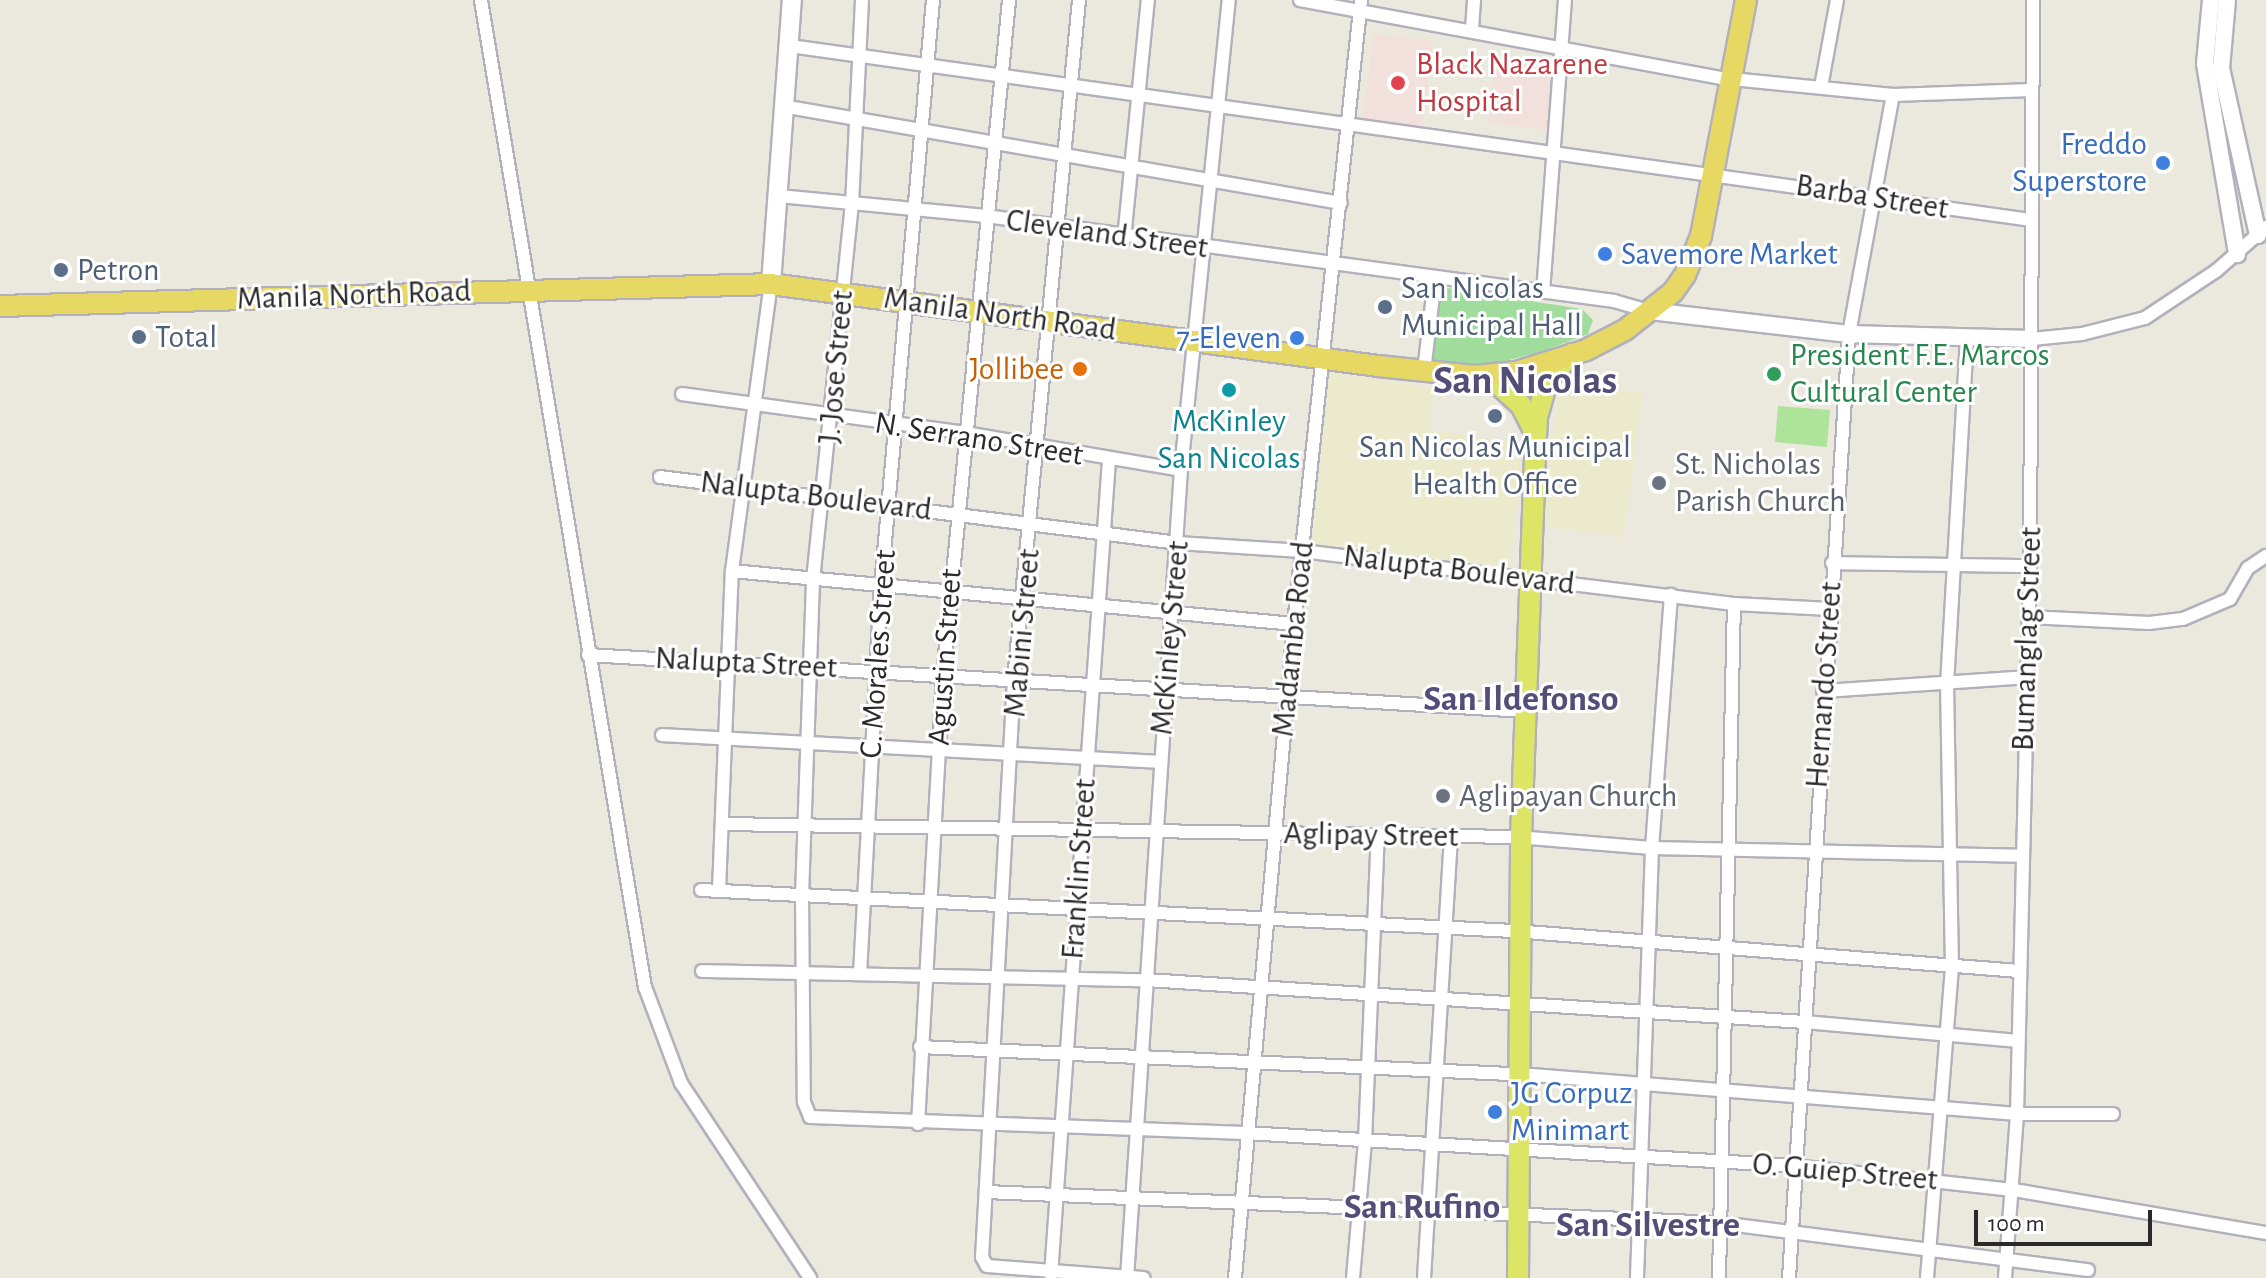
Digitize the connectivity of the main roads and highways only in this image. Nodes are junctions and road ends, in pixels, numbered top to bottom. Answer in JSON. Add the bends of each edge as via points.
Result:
{"nodes":[{"id":1,"x":792,"y":0,"type":"edge"},
{"id":2,"x":1746,"y":0,"type":"edge"},
{"id":3,"x":771,"y":284,"type":"junction"},
{"id":4,"x":0,"y":306,"type":"edge"},
{"id":5,"x":1573,"y":354,"type":"junction"},
{"id":6,"x":1488,"y":375,"type":"junction"},
{"id":7,"x":1536,"y":436,"type":"junction"},
{"id":8,"x":1518,"y":1278,"type":"edge"}],
"edges":[{"from":1,"to":3,"type":"main road"},
{"from":2,"to":5,"type":"highway","name":"Manila North Road","via":[[1734,79],[1693,260],[1673,292],[1650,311],[1625,330]]},
{"from":3,"to":4,"type":"highway","name":"Manila North Road"},
{"from":3,"to":6,"type":"highway","name":"Manila North Road","via":[[1322,360]]},
{"from":5,"to":6,"type":"highway","name":"Manila North Road"},
{"from":5,"to":7,"type":"main road","via":[[1548,379]]},
{"from":6,"to":7,"type":"main road","via":[[1521,405]]},
{"from":7,"to":8,"type":"main road","via":[[1521,838],[1514,1215]]}]}
